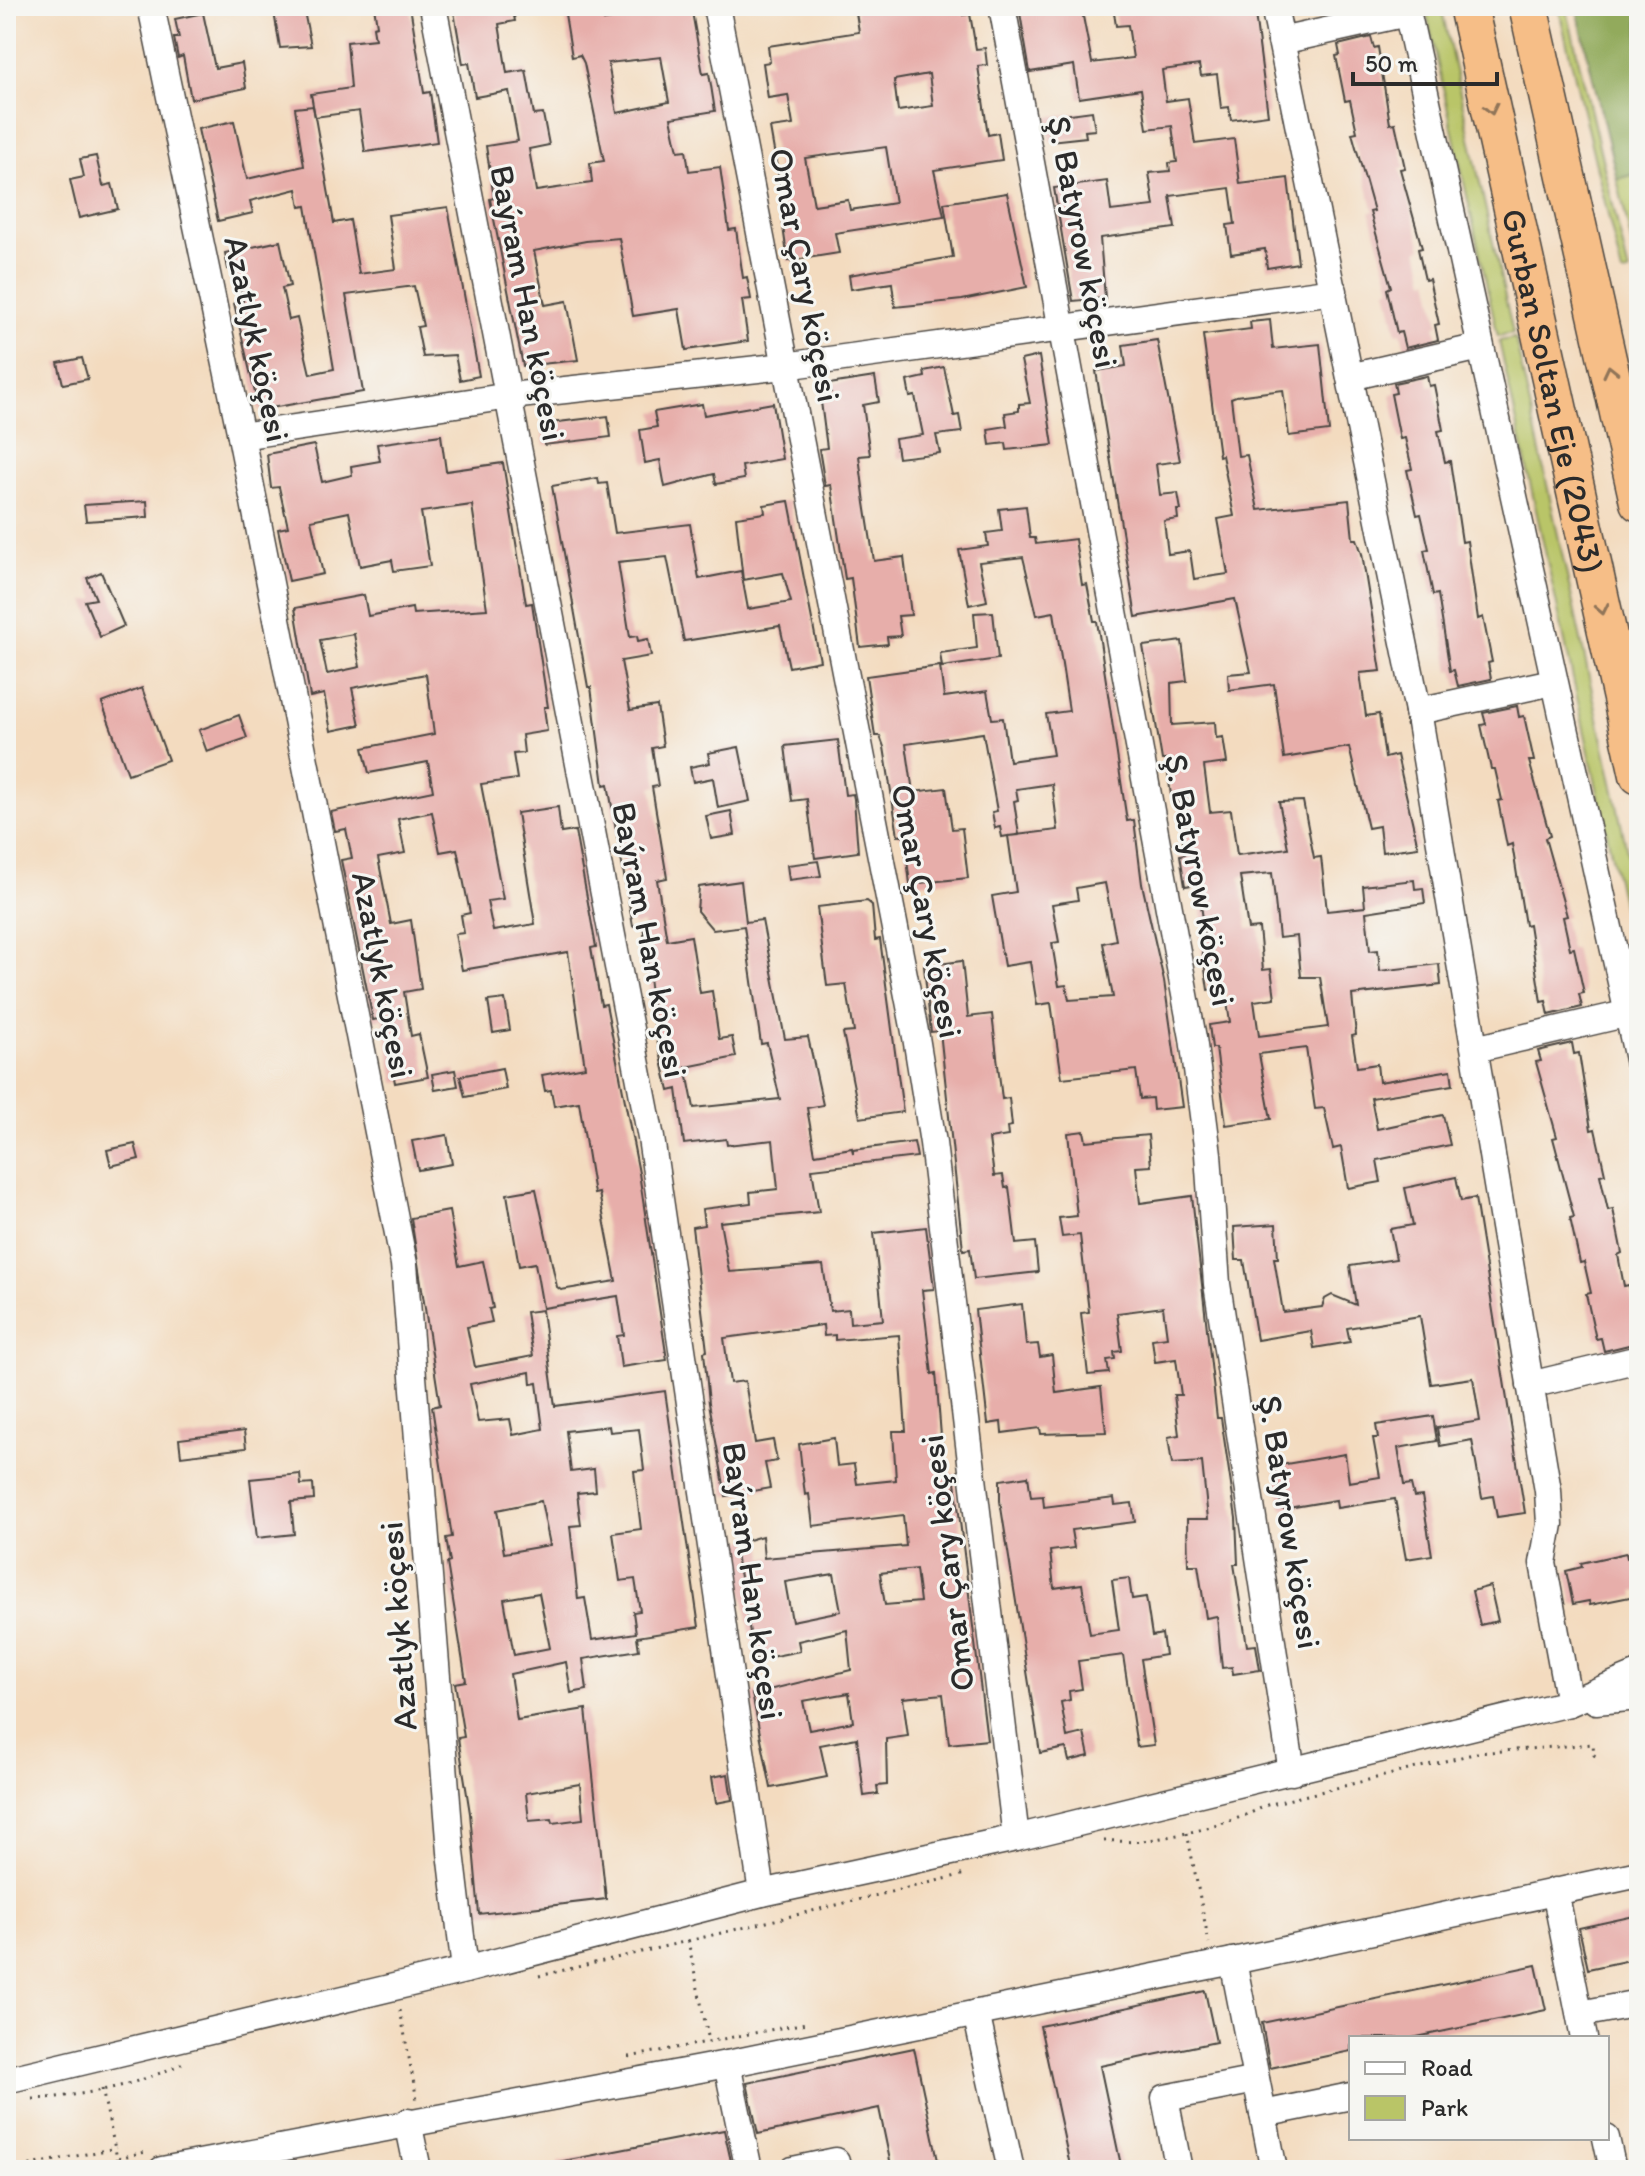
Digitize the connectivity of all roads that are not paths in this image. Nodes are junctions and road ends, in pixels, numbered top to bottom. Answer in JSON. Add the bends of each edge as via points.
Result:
{"nodes":[{"id":1,"x":151,"y":6,"type":"edge"},
{"id":2,"x":433,"y":6,"type":"edge"},
{"id":3,"x":716,"y":6,"type":"edge"},
{"id":4,"x":1002,"y":6,"type":"edge"},
{"id":5,"x":1274,"y":6,"type":"edge"},
{"id":6,"x":1468,"y":6,"type":"edge"},
{"id":7,"x":1528,"y":6,"type":"edge"},
{"id":8,"x":1406,"y":9,"type":"edge"},
{"id":9,"x":1281,"y":41,"type":"junction"},
{"id":10,"x":1334,"y":291,"type":"junction"},
{"id":11,"x":1064,"y":326,"type":"junction"},
{"id":12,"x":1480,"y":347,"type":"junction"},
{"id":13,"x":785,"y":366,"type":"junction"},
{"id":14,"x":1350,"y":377,"type":"junction"},
{"id":15,"x":510,"y":396,"type":"junction"},
{"id":16,"x":241,"y":436,"type":"junction"},
{"id":17,"x":1639,"y":502,"type":"edge"},
{"id":18,"x":1553,"y":682,"type":"junction"},
{"id":19,"x":1418,"y":711,"type":"junction"},
{"id":20,"x":1639,"y":775,"type":"edge"},
{"id":21,"x":1629,"y":1013,"type":"junction"},
{"id":22,"x":1475,"y":1049,"type":"junction"},
{"id":23,"x":1639,"y":1064,"type":"edge"},
{"id":24,"x":1639,"y":1359,"type":"edge"},
{"id":25,"x":1530,"y":1385,"type":"junction"},
{"id":26,"x":1639,"y":1674,"type":"edge"},
{"id":27,"x":1639,"y":1697,"type":"edge"},
{"id":28,"x":1569,"y":1703,"type":"junction"},
{"id":29,"x":1292,"y":1772,"type":"junction"},
{"id":30,"x":1016,"y":1838,"type":"junction"},
{"id":31,"x":1639,"y":1874,"type":"edge"},
{"id":32,"x":1555,"y":1891,"type":"junction"},
{"id":33,"x":762,"y":1893,"type":"junction"},
{"id":34,"x":1233,"y":1961,"type":"junction"},
{"id":35,"x":465,"y":1970,"type":"junction"},
{"id":36,"x":1639,"y":2003,"type":"edge"},
{"id":37,"x":976,"y":2013,"type":"junction"},
{"id":38,"x":1582,"y":2026,"type":"edge"},
{"id":39,"x":727,"y":2064,"type":"junction"},
{"id":40,"x":1256,"y":2080,"type":"junction"},
{"id":41,"x":12,"y":2090,"type":"edge"},
{"id":42,"x":1349,"y":2096,"type":"edge"},
{"id":43,"x":413,"y":2111,"type":"junction"},
{"id":44,"x":1263,"y":2114,"type":"junction"},
{"id":45,"x":1606,"y":2140,"type":"edge"},
{"id":46,"x":160,"y":2160,"type":"edge"},
{"id":47,"x":418,"y":2170,"type":"edge"},
{"id":48,"x":749,"y":2170,"type":"edge"},
{"id":49,"x":793,"y":2170,"type":"edge"},
{"id":50,"x":838,"y":2170,"type":"edge"},
{"id":51,"x":1011,"y":2170,"type":"edge"},
{"id":52,"x":1179,"y":2170,"type":"edge"},
{"id":53,"x":1274,"y":2170,"type":"edge"},
{"id":54,"x":1613,"y":2170,"type":"edge"}],
"edges":[{"from":1,"to":16,"type":"street","name":"Azatlyk köçesi"},
{"from":2,"to":15,"type":"street","name":"Baýram Han köçesi"},
{"from":3,"to":13,"type":"street","name":"Omar Çary köçesi"},
{"from":4,"to":11,"type":"street","name":"Ş. Batyrow köçesi"},
{"from":5,"to":9,"type":"street"},
{"from":6,"to":20,"type":"highway","name":"Gurban Soltan Eje (2043)","one_way":true},
{"from":17,"to":7,"type":"highway","name":"Gurban Soltan Eje (2043)","one_way":true},
{"from":8,"to":9,"type":"street"},
{"from":8,"to":12,"type":"street"},
{"from":9,"to":10,"type":"street"},
{"from":10,"to":11,"type":"street"},
{"from":10,"to":14,"type":"street"},
{"from":11,"to":13,"type":"street"},
{"from":11,"to":29,"type":"street","name":"Ş. Batyrow köçesi","via":[[1193,1038],[1216,1272]]},
{"from":12,"to":14,"type":"street"},
{"from":12,"to":18,"type":"street"},
{"from":13,"to":15,"type":"street"},
{"from":13,"to":30,"type":"street","name":"Omar Çary köçesi","via":[[933,1143]]},
{"from":14,"to":19,"type":"street"},
{"from":15,"to":16,"type":"street"},
{"from":15,"to":33,"type":"street","name":"Baýram Han köçesi","via":[[651,1138]]},
{"from":16,"to":35,"type":"street","name":"Azatlyk köçesi","via":[[404,1264]]},
{"from":18,"to":19,"type":"street"},
{"from":18,"to":21,"type":"street"},
{"from":19,"to":22,"type":"street"},
{"from":21,"to":22,"type":"street"},
{"from":21,"to":23,"type":"street"},
{"from":22,"to":25,"type":"street"},
{"from":24,"to":25,"type":"street"},
{"from":25,"to":28,"type":"street","via":[[1548,1491],[1544,1577]]},
{"from":26,"to":28,"type":"street"},
{"from":27,"to":28,"type":"street"},
{"from":28,"to":29,"type":"street"},
{"from":29,"to":30,"type":"street"},
{"from":30,"to":33,"type":"street"},
{"from":31,"to":32,"type":"street"},
{"from":32,"to":34,"type":"street"},
{"from":32,"to":38,"type":"street"},
{"from":33,"to":35,"type":"street"},
{"from":34,"to":37,"type":"street"},
{"from":34,"to":40,"type":"street"},
{"from":35,"to":41,"type":"street"},
{"from":36,"to":38,"type":"street"},
{"from":37,"to":39,"type":"street"},
{"from":37,"to":51,"type":"street"},
{"from":39,"to":43,"type":"street"},
{"from":39,"to":48,"type":"street"},
{"from":40,"to":44,"type":"street"},
{"from":40,"to":52,"type":"street","via":[[1165,2098]]},
{"from":42,"to":44,"type":"street"},
{"from":43,"to":46,"type":"street"},
{"from":43,"to":47,"type":"street"},
{"from":44,"to":53,"type":"street"},
{"from":45,"to":54,"type":"street"},
{"from":49,"to":50,"type":"street","via":[[836,2161]]}]}
